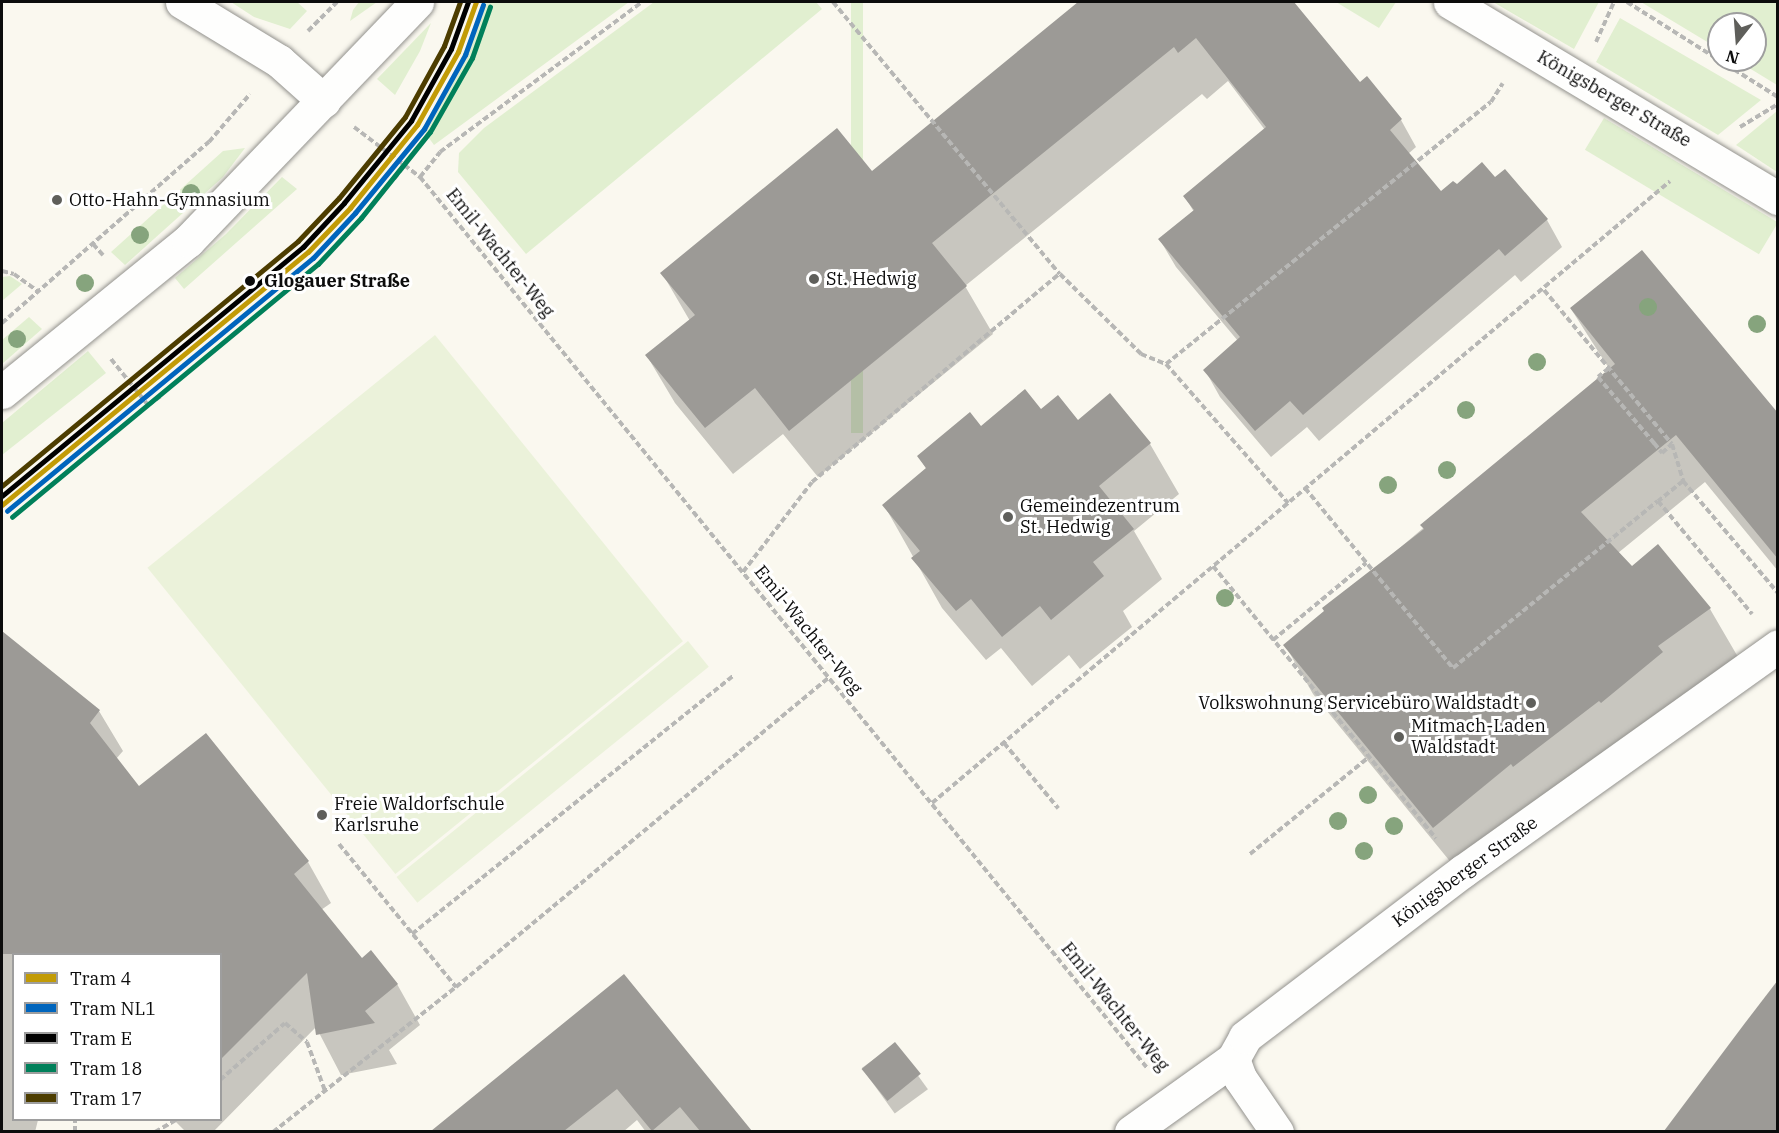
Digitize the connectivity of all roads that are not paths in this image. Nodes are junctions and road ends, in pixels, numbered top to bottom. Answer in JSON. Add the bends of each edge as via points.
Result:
{"nodes":[{"id":1,"x":182,"y":2,"type":"edge"},
{"id":2,"x":417,"y":2,"type":"edge"},
{"id":3,"x":1450,"y":2,"type":"edge"},
{"id":4,"x":324,"y":101,"type":"junction"},
{"id":5,"x":1778,"y":198,"type":"edge"},
{"id":6,"x":2,"y":392,"type":"edge"},
{"id":7,"x":1778,"y":646,"type":"edge"},
{"id":8,"x":1233,"y":1059,"type":"junction"},
{"id":9,"x":1131,"y":1131,"type":"edge"},
{"id":10,"x":1276,"y":1131,"type":"edge"}],
"edges":[{"from":1,"to":4,"type":"street","via":[[279,61]]},
{"from":2,"to":4,"type":"street"},
{"from":3,"to":5,"type":"street","name":"Königsberger Straße"},
{"from":4,"to":6,"type":"street","via":[[188,241]]},
{"from":7,"to":8,"type":"street","name":"Königsberger Straße","via":[[1463,871],[1245,1037]]},
{"from":8,"to":9,"type":"street"},
{"from":8,"to":10,"type":"street","via":[[1240,1078]]}]}
